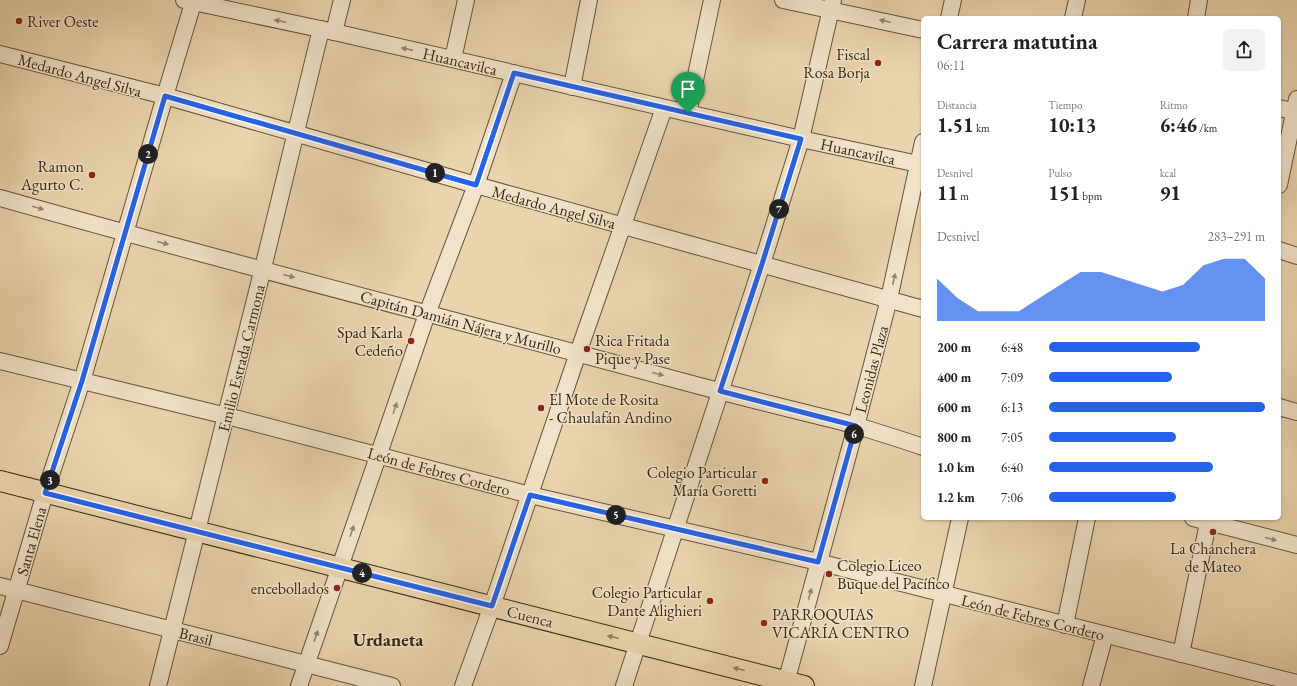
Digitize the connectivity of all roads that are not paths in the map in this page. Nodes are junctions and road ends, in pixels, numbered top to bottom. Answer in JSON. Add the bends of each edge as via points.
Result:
{"nodes":[{"id":1,"x":342,"y":0,"type":"edge"},
{"id":2,"x":466,"y":0,"type":"edge"},
{"id":3,"x":589,"y":0,"type":"edge"},
{"id":4,"x":712,"y":0,"type":"edge"},
{"id":5,"x":783,"y":0,"type":"edge"},
{"id":6,"x":953,"y":0,"type":"edge"},
{"id":7,"x":1077,"y":0,"type":"edge"},
{"id":8,"x":1199,"y":0,"type":"edge"},
{"id":9,"x":191,"y":1,"type":"edge"},
{"id":10,"x":832,"y":5,"type":"edge"},
{"id":11,"x":949,"y":16,"type":"edge"},
{"id":12,"x":1073,"y":16,"type":"edge"},
{"id":13,"x":1196,"y":16,"type":"edge"},
{"id":14,"x":921,"y":29,"type":"edge"},
{"id":15,"x":327,"y":30,"type":"junction"},
{"id":16,"x":0,"y":54,"type":"edge"},
{"id":17,"x":453,"y":59,"type":"junction"},
{"id":18,"x":514,"y":73,"type":"junction"},
{"id":19,"x":572,"y":86,"type":"junction"},
{"id":20,"x":165,"y":96,"type":"junction"},
{"id":21,"x":1292,"y":107,"type":"edge"},
{"id":22,"x":664,"y":108,"type":"junction"},
{"id":23,"x":688,"y":113,"type":"junction"},
{"id":24,"x":295,"y":133,"type":"junction"},
{"id":25,"x":801,"y":139,"type":"junction"},
{"id":26,"x":921,"y":164,"type":"edge"},
{"id":27,"x":1281,"y":173,"type":"edge"},
{"id":28,"x":476,"y":185,"type":"junction"},
{"id":29,"x":0,"y":198,"type":"edge"},
{"id":30,"x":623,"y":226,"type":"junction"},
{"id":31,"x":125,"y":233,"type":"junction"},
{"id":32,"x":1281,"y":251,"type":"edge"},
{"id":33,"x":1297,"y":256,"type":"edge"},
{"id":34,"x":762,"y":264,"type":"junction"},
{"id":35,"x":263,"y":269,"type":"junction"},
{"id":36,"x":889,"y":299,"type":"junction"},
{"id":37,"x":921,"y":307,"type":"edge"},
{"id":38,"x":427,"y":314,"type":"junction"},
{"id":39,"x":578,"y":353,"type":"junction"},
{"id":40,"x":0,"y":362,"type":"edge"},
{"id":41,"x":82,"y":381,"type":"junction"},
{"id":42,"x":720,"y":391,"type":"junction"},
{"id":43,"x":1281,"y":408,"type":"edge"},
{"id":44,"x":1297,"y":412,"type":"edge"},
{"id":45,"x":227,"y":416,"type":"junction"},
{"id":46,"x":856,"y":426,"type":"junction"},
{"id":47,"x":921,"y":445,"type":"edge"},
{"id":48,"x":378,"y":456,"type":"junction"},
{"id":49,"x":0,"y":481,"type":"edge"},
{"id":50,"x":45,"y":493,"type":"junction"},
{"id":51,"x":530,"y":495,"type":"junction"},
{"id":52,"x":960,"y":520,"type":"edge"},
{"id":53,"x":1087,"y":520,"type":"edge"},
{"id":54,"x":1209,"y":520,"type":"edge"},
{"id":55,"x":676,"y":528,"type":"junction"},
{"id":56,"x":197,"y":531,"type":"junction"},
{"id":57,"x":1297,"y":545,"type":"edge"},
{"id":58,"x":818,"y":562,"type":"junction"},
{"id":59,"x":340,"y":568,"type":"junction"},
{"id":60,"x":0,"y":586,"type":"edge"},
{"id":61,"x":17,"y":590,"type":"junction"},
{"id":62,"x":944,"y":594,"type":"junction"},
{"id":63,"x":492,"y":606,"type":"junction"},
{"id":64,"x":1065,"y":625,"type":"junction"},
{"id":65,"x":173,"y":630,"type":"junction"},
{"id":66,"x":1105,"y":635,"type":"junction"},
{"id":67,"x":638,"y":644,"type":"junction"},
{"id":68,"x":0,"y":646,"type":"edge"},
{"id":69,"x":1181,"y":654,"type":"junction"},
{"id":70,"x":307,"y":664,"type":"junction"},
{"id":71,"x":1251,"y":679,"type":"edge"},
{"id":72,"x":1297,"y":683,"type":"edge"},
{"id":73,"x":792,"y":684,"type":"edge"},
{"id":74,"x":158,"y":686,"type":"edge"},
{"id":75,"x":299,"y":686,"type":"edge"},
{"id":76,"x":392,"y":686,"type":"edge"},
{"id":77,"x":463,"y":686,"type":"edge"},
{"id":78,"x":624,"y":686,"type":"edge"},
{"id":79,"x":923,"y":686,"type":"edge"},
{"id":80,"x":1091,"y":686,"type":"edge"}],
"edges":[{"from":1,"to":15,"type":"street","name":"Emilio Estrada Carmona"},
{"from":2,"to":17,"type":"street"},
{"from":3,"to":19,"type":"street"},
{"from":4,"to":23,"type":"street"},
{"from":5,"to":10,"type":"street"},
{"from":6,"to":11,"type":"street"},
{"from":7,"to":12,"type":"street"},
{"from":8,"to":13,"type":"street"},
{"from":15,"to":9,"type":"street","name":"Huancavilca","one_way":true},
{"from":9,"to":20,"type":"street","name":"Santa Elena"},
{"from":14,"to":10,"type":"street","one_way":true},
{"from":10,"to":25,"type":"street"},
{"from":17,"to":15,"type":"street","name":"Huancavilca","one_way":true},
{"from":15,"to":24,"type":"street","name":"Emilio Estrada Carmona"},
{"from":16,"to":20,"type":"street","name":"Medardo Angel Silva"},
{"from":17,"to":18,"type":"street","name":"Huancavilca"},
{"from":18,"to":19,"type":"street","name":"Huancavilca"},
{"from":18,"to":28,"type":"street"},
{"from":19,"to":22,"type":"street","name":"Huancavilca"},
{"from":20,"to":24,"type":"street","name":"Medardo Angel Silva"},
{"from":20,"to":31,"type":"street","name":"Santa Elena"},
{"from":21,"to":27,"type":"street"},
{"from":22,"to":23,"type":"street","name":"Huancavilca"},
{"from":22,"to":30,"type":"street"},
{"from":23,"to":25,"type":"street","name":"Huancavilca"},
{"from":24,"to":28,"type":"street","name":"Medardo Angel Silva"},
{"from":24,"to":35,"type":"street","name":"Emilio Estrada Carmona"},
{"from":25,"to":26,"type":"street","name":"Huancavilca"},
{"from":25,"to":34,"type":"street"},
{"from":36,"to":26,"type":"street","name":"Leonidas Plaza","one_way":true},
{"from":28,"to":30,"type":"street","name":"Medardo Angel Silva"},
{"from":28,"to":38,"type":"street"},
{"from":29,"to":31,"type":"street","name":"Capitán Damián Nájera y Murillo","one_way":true},
{"from":30,"to":34,"type":"street","name":"Medardo Angel Silva"},
{"from":30,"to":39,"type":"street"},
{"from":31,"to":35,"type":"street","name":"Capitán Damián Nájera y Murillo","one_way":true},
{"from":31,"to":41,"type":"street","name":"Santa Elena"},
{"from":32,"to":33,"type":"street"},
{"from":34,"to":36,"type":"street","name":"Medardo Angel Silva"},
{"from":34,"to":42,"type":"street"},
{"from":35,"to":38,"type":"street","name":"Capitán Damián Nájera y Murillo","one_way":true},
{"from":35,"to":45,"type":"street","name":"Emilio Estrada Carmona"},
{"from":36,"to":37,"type":"street","name":"Medardo Angel Silva"},
{"from":36,"to":46,"type":"street","name":"Leonidas Plaza"},
{"from":38,"to":39,"type":"street","name":"Capitán Damián Nájera y Murillo"},
{"from":48,"to":38,"type":"street","one_way":true},
{"from":39,"to":42,"type":"street","name":"Capitán Damián Nájera y Murillo","one_way":true},
{"from":39,"to":51,"type":"street"},
{"from":40,"to":41,"type":"street","name":"León de Febres Cordero"},
{"from":41,"to":45,"type":"street","name":"León de Febres Cordero"},
{"from":41,"to":50,"type":"street","name":"Santa Elena"},
{"from":42,"to":46,"type":"street","name":"Capitán Damián Nájera y Murillo"},
{"from":42,"to":55,"type":"street"},
{"from":43,"to":44,"type":"street"},
{"from":45,"to":48,"type":"street","name":"León de Febres Cordero"},
{"from":45,"to":56,"type":"street","name":"Emilio Estrada Carmona"},
{"from":46,"to":47,"type":"street","name":"Capitán Damián Nájera y Murillo"},
{"from":46,"to":58,"type":"street","name":"Leonidas Plaza"},
{"from":48,"to":51,"type":"street","name":"León de Febres Cordero"},
{"from":59,"to":48,"type":"street","one_way":true},
{"from":49,"to":50,"type":"main road","name":"Cuenca"},
{"from":50,"to":56,"type":"main road","name":"Cuenca"},
{"from":50,"to":61,"type":"street","name":"Santa Elena"},
{"from":51,"to":55,"type":"street","name":"León de Febres Cordero"},
{"from":51,"to":63,"type":"street"},
{"from":52,"to":62,"type":"street"},
{"from":53,"to":64,"type":"street"},
{"from":54,"to":57,"type":"street","one_way":true},
{"from":54,"to":69,"type":"street"},
{"from":55,"to":58,"type":"street","name":"León de Febres Cordero"},
{"from":55,"to":67,"type":"street"},
{"from":56,"to":59,"type":"main road","name":"Cuenca"},
{"from":56,"to":65,"type":"street","name":"Emilio Estrada Carmona"},
{"from":58,"to":62,"type":"street","name":"León de Febres Cordero"},
{"from":73,"to":58,"type":"street","name":"Leonidas Plaza","one_way":true},
{"from":59,"to":63,"type":"main road","name":"Cuenca"},
{"from":70,"to":59,"type":"street","one_way":true},
{"from":60,"to":61,"type":"street","name":"Brasil"},
{"from":61,"to":65,"type":"street","name":"Brasil"},
{"from":61,"to":68,"type":"street","name":"Santa Elena"},
{"from":62,"to":64,"type":"street","name":"León de Febres Cordero"},
{"from":62,"to":79,"type":"street"},
{"from":67,"to":63,"type":"main road","name":"Cuenca","one_way":true},
{"from":63,"to":77,"type":"street"},
{"from":64,"to":66,"type":"street","name":"León de Febres Cordero"},
{"from":65,"to":70,"type":"street","name":"Brasil"},
{"from":65,"to":74,"type":"street","name":"Emilio Estrada Carmona"},
{"from":66,"to":69,"type":"street","name":"León de Febres Cordero"},
{"from":66,"to":80,"type":"street"},
{"from":73,"to":67,"type":"main road","name":"Cuenca","one_way":true},
{"from":67,"to":78,"type":"street"},
{"from":69,"to":71,"type":"street","name":"León de Febres Cordero"},
{"from":70,"to":75,"type":"street"},
{"from":70,"to":76,"type":"street","name":"Brasil"},
{"from":71,"to":72,"type":"street","name":"León de Febres Cordero"}]}
